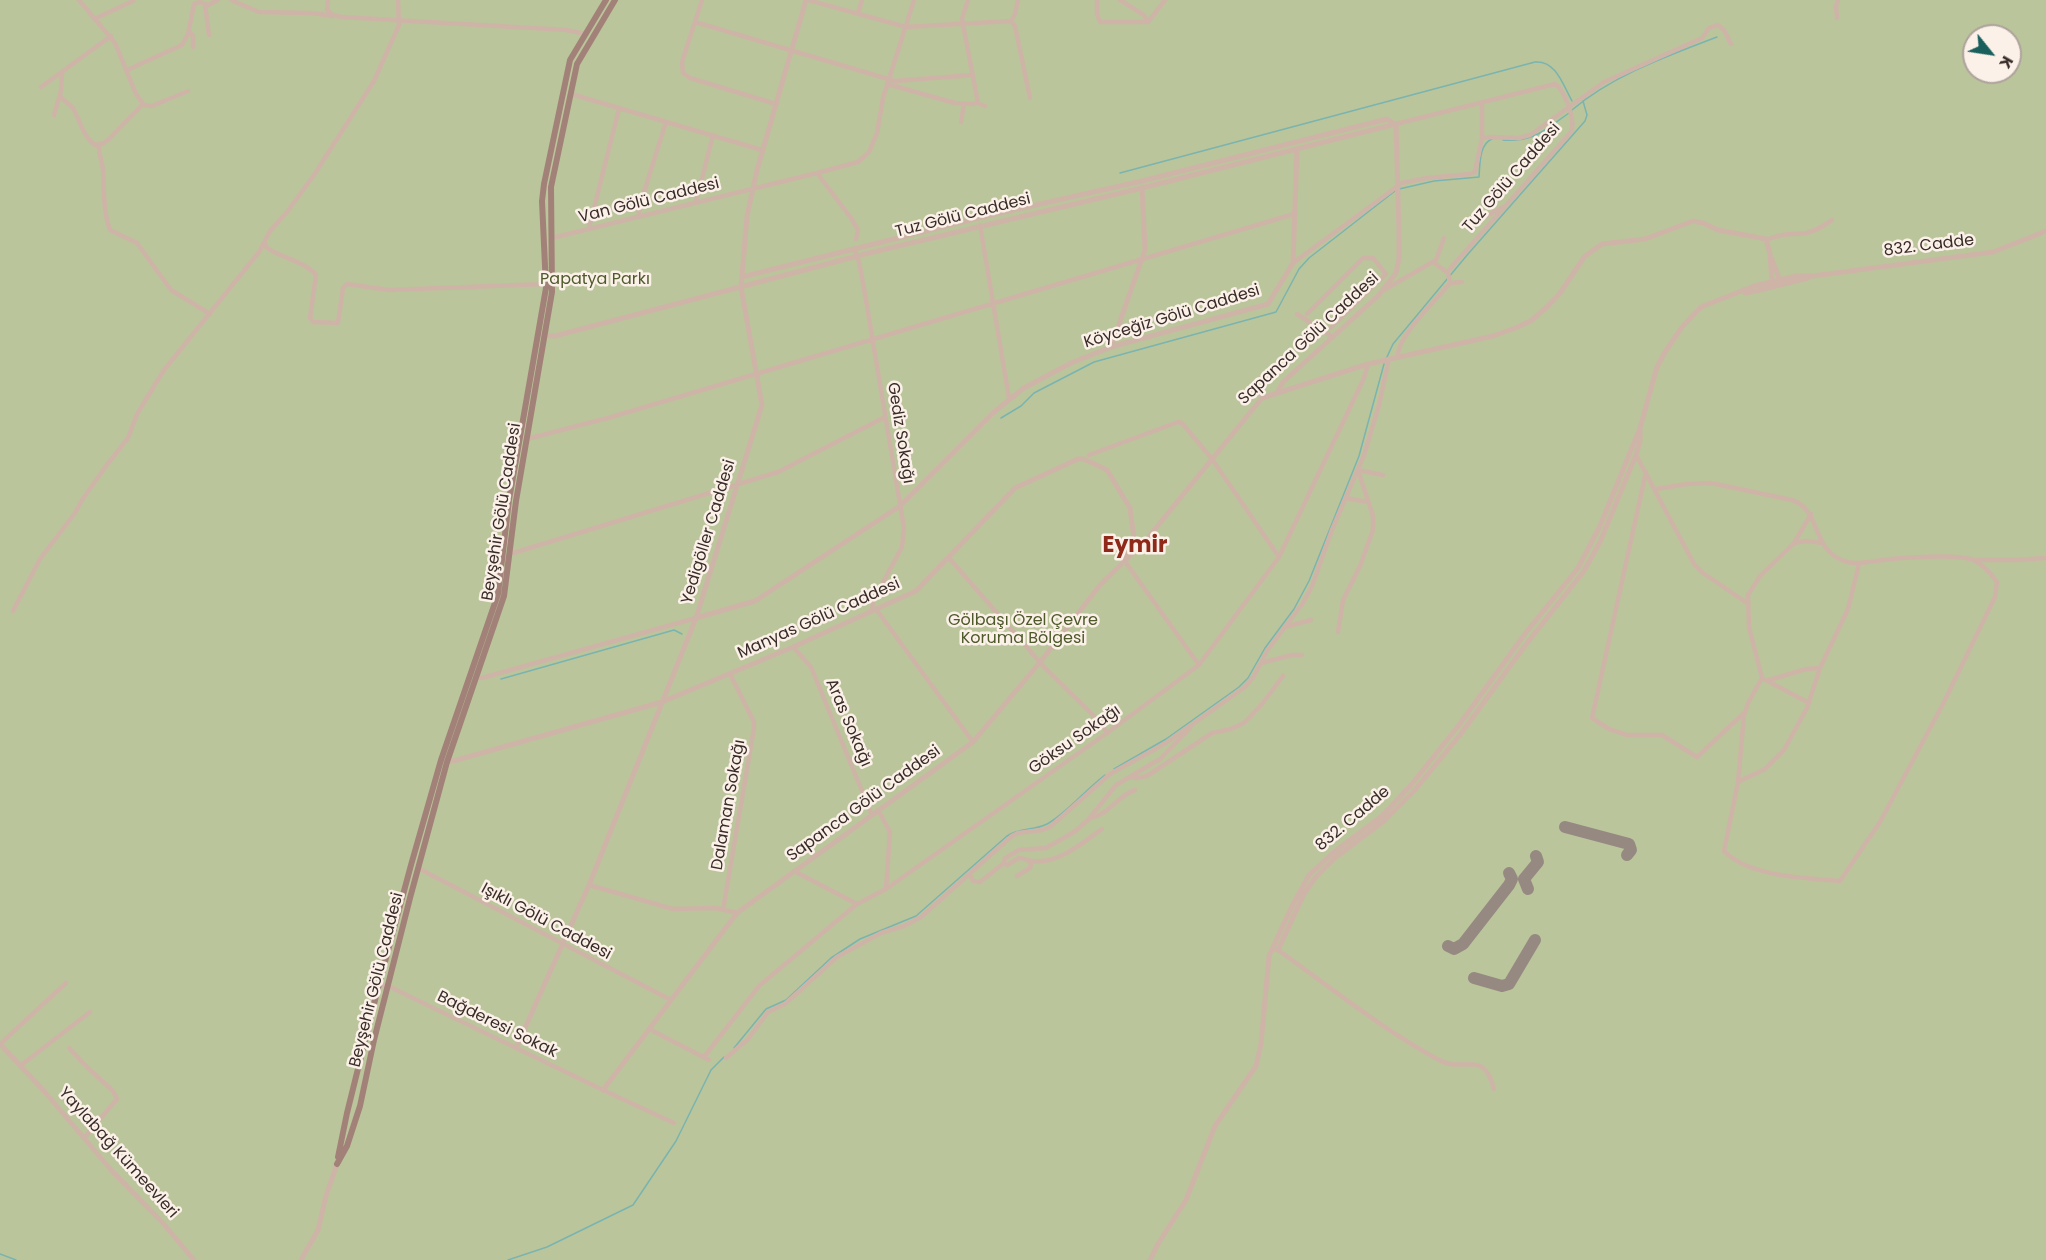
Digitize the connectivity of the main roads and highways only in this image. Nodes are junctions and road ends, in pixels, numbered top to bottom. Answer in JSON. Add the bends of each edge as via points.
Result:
{"nodes":[{"id":1,"x":606,"y":0,"type":"edge"},
{"id":2,"x":615,"y":0,"type":"edge"},
{"id":3,"x":588,"y":36,"type":"junction"},
{"id":4,"x":578,"y":53,"type":"junction"},
{"id":5,"x":550,"y":239,"type":"junction"},
{"id":6,"x":542,"y":336,"type":"junction"},
{"id":7,"x":473,"y":677,"type":"junction"},
{"id":8,"x":444,"y":761,"type":"junction"}],
"edges":[{"from":1,"to":3,"type":"main road"},
{"from":2,"to":3,"type":"main road","name":"Beyşehir Gölü Caddesi"},
{"from":3,"to":4,"type":"main road","name":"Beyşehir Gölü Caddesi"},
{"from":4,"to":5,"type":"main road","name":"Beyşehir Gölü Caddesi","via":[[551,187]]},
{"from":4,"to":5,"type":"main road","via":[[568,66],[542,192],[544,234]]},
{"from":5,"to":6,"type":"main road"},
{"from":5,"to":6,"type":"main road","name":"Beyşehir Gölü Caddesi","via":[[552,285]]},
{"from":6,"to":7,"type":"main road","via":[[509,500],[498,594]]},
{"from":6,"to":7,"type":"main road","name":"Beyşehir Gölü Caddesi","via":[[504,596]]},
{"from":7,"to":8,"type":"main road","name":"Beyşehir Gölü Caddesi"},
{"from":8,"to":8,"type":"main road","name":"Beyşehir Gölü Caddesi","via":[[379,984],[337,1164],[360,1106]]}]}
